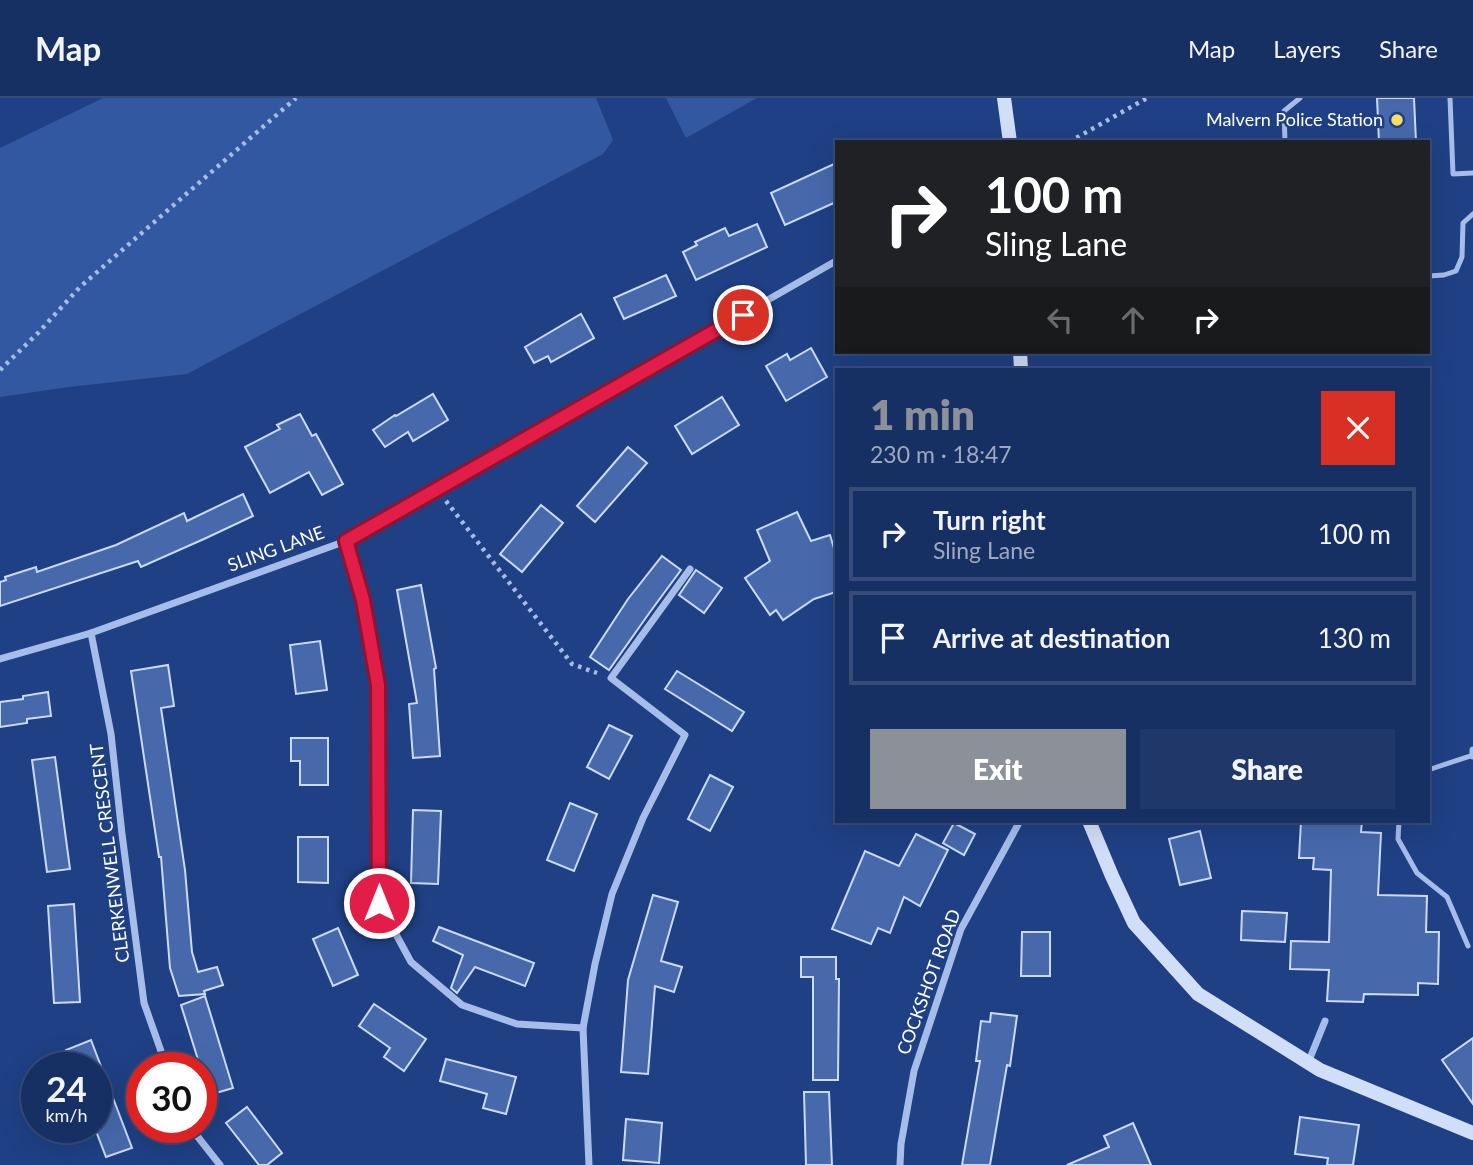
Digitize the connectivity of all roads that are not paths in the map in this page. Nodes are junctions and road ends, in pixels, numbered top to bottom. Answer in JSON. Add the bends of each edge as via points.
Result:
{"nodes":[{"id":1,"x":1004,"y":98,"type":"edge"},
{"id":2,"x":1300,"y":98,"type":"edge"},
{"id":3,"x":1450,"y":98,"type":"edge"},
{"id":4,"x":1010,"y":140,"type":"edge"},
{"id":5,"x":1285,"y":140,"type":"edge"},
{"id":6,"x":1473,"y":173,"type":"edge"},
{"id":7,"x":1473,"y":214,"type":"edge"},
{"id":8,"x":835,"y":262,"type":"edge"},
{"id":9,"x":1430,"y":276,"type":"edge"},
{"id":10,"x":346,"y":541,"type":"junction"},
{"id":11,"x":690,"y":569,"type":"dead end"},
{"id":12,"x":91,"y":633,"type":"junction"},
{"id":13,"x":0,"y":659,"type":"edge"},
{"id":14,"x":1473,"y":754,"type":"edge"},
{"id":15,"x":1430,"y":769,"type":"edge"},
{"id":16,"x":1019,"y":823,"type":"edge"},
{"id":17,"x":1091,"y":823,"type":"edge"},
{"id":18,"x":1399,"y":823,"type":"edge"},
{"id":19,"x":1468,"y":946,"type":"dead end"},
{"id":20,"x":1325,"y":1021,"type":"dead end"},
{"id":21,"x":583,"y":1028,"type":"junction"},
{"id":22,"x":161,"y":1052,"type":"edge"},
{"id":23,"x":1308,"y":1063,"type":"junction"},
{"id":24,"x":1473,"y":1133,"type":"edge"},
{"id":25,"x":203,"y":1143,"type":"edge"},
{"id":26,"x":220,"y":1165,"type":"edge"},
{"id":27,"x":589,"y":1165,"type":"edge"},
{"id":28,"x":900,"y":1165,"type":"edge"}],
"edges":[{"from":1,"to":4,"type":"street"},
{"from":2,"to":5,"type":"lane","via":[[1284,111]]},
{"from":3,"to":6,"type":"lane","via":[[1453,174]]},
{"from":7,"to":9,"type":"lane","via":[[1462,223],[1462,257],[1456,271]]},
{"from":8,"to":10,"type":"street","name":"SLING LANE"},
{"from":10,"to":12,"type":"street","name":"SLING LANE"},
{"from":10,"to":21,"type":"street","via":[[363,600],[378,685],[379,903],[411,962],[463,1005],[517,1024]]},
{"from":11,"to":21,"type":"street","via":[[611,678],[685,735],[643,818],[612,894]]},
{"from":12,"to":13,"type":"street","name":"SLING LANE"},
{"from":12,"to":22,"type":"street","name":"CLERKENWELL CRESCENT","via":[[111,734],[144,1003]]},
{"from":14,"to":15,"type":"lane"},
{"from":16,"to":28,"type":"street","name":"COCKSHOT ROAD","via":[[961,929],[914,1071]]},
{"from":17,"to":23,"type":"street","via":[[1135,923],[1198,994]]},
{"from":18,"to":19,"type":"lane","via":[[1398,839],[1417,873],[1447,897]]},
{"from":20,"to":23,"type":"street"},
{"from":21,"to":27,"type":"street"},
{"from":23,"to":24,"type":"street"},
{"from":25,"to":26,"type":"street"}]}
